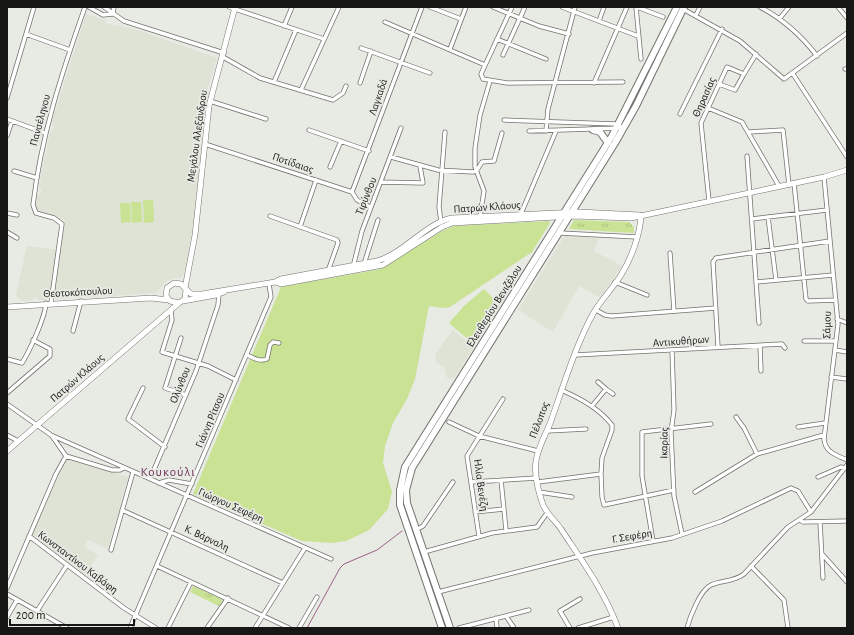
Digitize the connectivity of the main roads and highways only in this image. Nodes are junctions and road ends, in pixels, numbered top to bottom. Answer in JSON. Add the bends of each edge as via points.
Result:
{"nodes":[{"id":1,"x":235,"y":8,"type":"edge"},
{"id":2,"x":682,"y":8,"type":"edge"},
{"id":3,"x":619,"y":128,"type":"junction"},
{"id":4,"x":593,"y":130,"type":"road end"},
{"id":5,"x":608,"y":143,"type":"junction"},
{"id":6,"x":847,"y":170,"type":"edge"},
{"id":7,"x":567,"y":214,"type":"junction"},
{"id":8,"x":641,"y":216,"type":"junction"},
{"id":9,"x":520,"y":217,"type":"junction"},
{"id":10,"x":354,"y":269,"type":"junction"},
{"id":11,"x":188,"y":270,"type":"junction"},
{"id":12,"x":275,"y":282,"type":"junction"},
{"id":13,"x":174,"y":283,"type":"junction"},
{"id":14,"x":185,"y":288,"type":"junction"},
{"id":15,"x":166,"y":290,"type":"junction"},
{"id":16,"x":225,"y":291,"type":"junction"},
{"id":17,"x":151,"y":298,"type":"junction"},
{"id":18,"x":169,"y":301,"type":"junction"},
{"id":19,"x":182,"y":302,"type":"junction"},
{"id":20,"x":7,"y":307,"type":"edge"},
{"id":21,"x":159,"y":320,"type":"junction"},
{"id":22,"x":7,"y":451,"type":"edge"},
{"id":23,"x":442,"y":628,"type":"edge"},
{"id":24,"x":450,"y":628,"type":"edge"},
{"id":25,"x":618,"y":628,"type":"edge"}],
"edges":[{"from":1,"to":11,"type":"main road","name":"Μεγάλου Αλεξάνδρου","via":[[210,101],[195,235]]},
{"from":2,"to":3,"type":"main road","name":"Ελευθερίου Βενιζέλου"},
{"from":3,"to":5,"type":"main road","name":"Ελευθερίου Βενιζέλου"},
{"from":3,"to":7,"type":"main road","name":"Ελευθερίου Βενιζέλου"},
{"from":4,"to":5,"type":"main road","via":[[600,132]]},
{"from":5,"to":7,"type":"main road","name":"Ελευθερίου Βενιζέλου"},
{"from":6,"to":8,"type":"main road","name":"Πατρών Κλάους"},
{"from":7,"to":8,"type":"main road","name":"Πατρών Κλάους","via":[[628,219]]},
{"from":7,"to":9,"type":"main road","name":"Πατρών Κλάους"},
{"from":7,"to":23,"type":"main road","name":"Ελευθερίου Βενιζέλου","via":[[410,456],[401,478],[403,516]]},
{"from":7,"to":24,"type":"main road","name":"Ελευθερίου Βενιζέλου","via":[[560,233],[412,468],[406,490],[407,503]]},
{"from":8,"to":25,"type":"main road","name":"Πέλοπος","via":[[637,237],[623,272],[596,310],[575,355],[535,463],[543,506],[560,527],[603,595]]},
{"from":9,"to":10,"type":"main road","name":"Πατρών Κλάους","via":[[449,224],[389,262]]},
{"from":9,"to":10,"type":"main road","name":"Πατρών Κλάους","via":[[452,218],[441,222],[388,258]]},
{"from":10,"to":12,"type":"main road","name":"Πατρών Κλάους","via":[[328,271]]},
{"from":10,"to":12,"type":"main road","name":"Πατρών Κλάους","via":[[282,284]]},
{"from":11,"to":13,"type":"main road","via":[[184,278]]},
{"from":11,"to":14,"type":"main road","name":"Μεγάλου Αλεξάνδρου"},
{"from":12,"to":16,"type":"main road","name":"Πατρών Κλάους"},
{"from":13,"to":14,"type":"main road"},
{"from":13,"to":15,"type":"main road"},
{"from":14,"to":16,"type":"main road","via":[[190,294]]},
{"from":14,"to":19,"type":"main road","via":[[186,297]]},
{"from":15,"to":17,"type":"main road"},
{"from":15,"to":18,"type":"main road"},
{"from":16,"to":19,"type":"main road"},
{"from":17,"to":18,"type":"main road","name":"Θεοτοκόπουλου"},
{"from":17,"to":20,"type":"main road","name":"Θεοτοκόπουλου"},
{"from":18,"to":19,"type":"main road"},
{"from":18,"to":21,"type":"main road","via":[[168,310]]},
{"from":19,"to":21,"type":"main road"},
{"from":21,"to":22,"type":"main road","name":"Πατρών Κλάους"}]}
